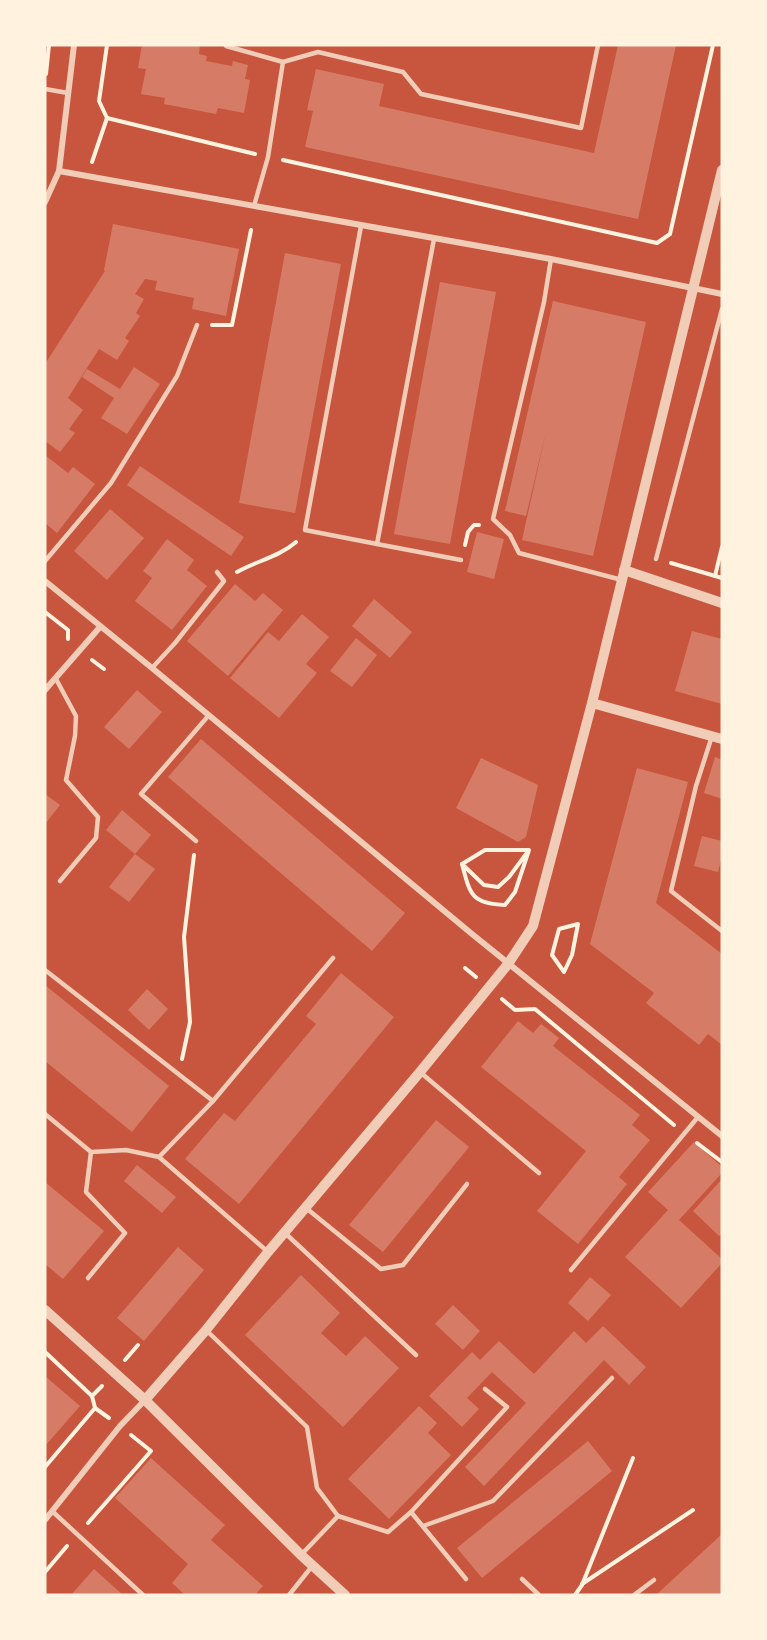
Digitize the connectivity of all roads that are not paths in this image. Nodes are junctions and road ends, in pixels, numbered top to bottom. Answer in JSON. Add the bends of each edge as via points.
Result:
{"nodes":[{"id":1,"x":74,"y":45,"type":"edge"},
{"id":2,"x":227,"y":45,"type":"edge"},
{"id":3,"x":598,"y":45,"type":"edge"},
{"id":4,"x":282,"y":62,"type":"junction"},
{"id":5,"x":45,"y":89,"type":"edge"},
{"id":6,"x":68,"y":93,"type":"junction"},
{"id":7,"x":722,"y":170,"type":"edge"},
{"id":8,"x":59,"y":171,"type":"junction"},
{"id":9,"x":45,"y":202,"type":"edge"},
{"id":10,"x":254,"y":207,"type":"junction"},
{"id":11,"x":361,"y":226,"type":"junction"},
{"id":12,"x":434,"y":239,"type":"junction"},
{"id":13,"x":551,"y":259,"type":"junction"},
{"id":14,"x":694,"y":288,"type":"junction"},
{"id":15,"x":722,"y":294,"type":"edge"},
{"id":16,"x":722,"y":309,"type":"edge"},
{"id":17,"x":720,"y":323,"type":"edge"},
{"id":18,"x":197,"y":325,"type":"road end"},
{"id":19,"x":377,"y":544,"type":"junction"},
{"id":20,"x":656,"y":559,"type":"road end"},
{"id":21,"x":461,"y":560,"type":"road end"},
{"id":22,"x":45,"y":561,"type":"edge"},
{"id":23,"x":217,"y":572,"type":"dead end"},
{"id":24,"x":623,"y":575,"type":"junction"},
{"id":25,"x":45,"y":581,"type":"edge"},
{"id":26,"x":722,"y":603,"type":"edge"},
{"id":27,"x":100,"y":627,"type":"junction"},
{"id":28,"x":152,"y":668,"type":"junction"},
{"id":29,"x":56,"y":679,"type":"junction"},
{"id":30,"x":45,"y":690,"type":"edge"},
{"id":31,"x":592,"y":703,"type":"junction"},
{"id":32,"x":209,"y":715,"type":"junction"},
{"id":33,"x":717,"y":738,"type":"edge"},
{"id":34,"x":196,"y":841,"type":"road end"},
{"id":35,"x":60,"y":881,"type":"dead end"},
{"id":36,"x":722,"y":931,"type":"edge"},
{"id":37,"x":333,"y":958,"type":"dead end"},
{"id":38,"x":508,"y":964,"type":"junction"},
{"id":39,"x":45,"y":970,"type":"edge"},
{"id":40,"x":420,"y":1072,"type":"junction"},
{"id":41,"x":213,"y":1101,"type":"junction"},
{"id":42,"x":45,"y":1114,"type":"edge"},
{"id":43,"x":698,"y":1117,"type":"junction"},
{"id":44,"x":722,"y":1136,"type":"edge"},
{"id":45,"x":92,"y":1152,"type":"junction"},
{"id":46,"x":159,"y":1157,"type":"junction"},
{"id":47,"x":539,"y":1173,"type":"dead end"},
{"id":48,"x":467,"y":1184,"type":"dead end"},
{"id":49,"x":306,"y":1208,"type":"junction"},
{"id":50,"x":285,"y":1233,"type":"junction"},
{"id":51,"x":268,"y":1252,"type":"junction"},
{"id":52,"x":571,"y":1270,"type":"dead end"},
{"id":53,"x":88,"y":1278,"type":"dead end"},
{"id":54,"x":45,"y":1310,"type":"edge"},
{"id":55,"x":206,"y":1330,"type":"junction"},
{"id":56,"x":416,"y":1356,"type":"dead end"},
{"id":57,"x":612,"y":1378,"type":"dead end"},
{"id":58,"x":485,"y":1389,"type":"dead end"},
{"id":59,"x":145,"y":1400,"type":"junction"},
{"id":60,"x":52,"y":1511,"type":"junction"},
{"id":61,"x":411,"y":1512,"type":"junction"},
{"id":62,"x":338,"y":1516,"type":"junction"},
{"id":63,"x":45,"y":1520,"type":"edge"},
{"id":64,"x":423,"y":1526,"type":"junction"},
{"id":65,"x":301,"y":1555,"type":"junction"},
{"id":66,"x":313,"y":1565,"type":"junction"},
{"id":67,"x":466,"y":1578,"type":"dead end"},
{"id":68,"x":522,"y":1579,"type":"dead end"},
{"id":69,"x":654,"y":1580,"type":"dead end"},
{"id":70,"x":341,"y":1594,"type":"edge"},
{"id":71,"x":143,"y":1595,"type":"edge"},
{"id":72,"x":289,"y":1595,"type":"edge"},
{"id":73,"x":539,"y":1595,"type":"edge"},
{"id":74,"x":634,"y":1595,"type":"edge"}],
"edges":[{"from":1,"to":6,"type":"street"},
{"from":2,"to":4,"type":"lane"},
{"from":3,"to":4,"type":"lane","via":[[581,128],[421,94],[403,72],[318,52]]},
{"from":4,"to":10,"type":"lane","via":[[268,157]]},
{"from":5,"to":6,"type":"lane"},
{"from":6,"to":8,"type":"street"},
{"from":7,"to":14,"type":"street"},
{"from":8,"to":9,"type":"street"},
{"from":8,"to":10,"type":"street"},
{"from":10,"to":11,"type":"street"},
{"from":11,"to":12,"type":"street"},
{"from":11,"to":19,"type":"lane","via":[[305,530]]},
{"from":12,"to":13,"type":"street"},
{"from":12,"to":19,"type":"lane"},
{"from":13,"to":14,"type":"street"},
{"from":13,"to":24,"type":"lane","via":[[493,519],[510,535],[519,553]]},
{"from":14,"to":15,"type":"street"},
{"from":14,"to":24,"type":"street"},
{"from":16,"to":17,"type":"lane"},
{"from":17,"to":20,"type":"lane"},
{"from":18,"to":22,"type":"lane","via":[[177,376],[111,483]]},
{"from":19,"to":21,"type":"lane"},
{"from":23,"to":28,"type":"lane","via":[[224,581]]},
{"from":24,"to":26,"type":"street"},
{"from":24,"to":31,"type":"street"},
{"from":25,"to":27,"type":"street"},
{"from":27,"to":28,"type":"street"},
{"from":27,"to":29,"type":"street"},
{"from":28,"to":32,"type":"street"},
{"from":29,"to":30,"type":"street"},
{"from":29,"to":35,"type":"lane","via":[[76,716],[66,780],[98,817],[96,838]]},
{"from":31,"to":33,"type":"street"},
{"from":31,"to":38,"type":"street","via":[[533,926]]},
{"from":32,"to":34,"type":"lane","via":[[141,794]]},
{"from":32,"to":38,"type":"street"},
{"from":33,"to":36,"type":"lane","via":[[696,786],[671,891]]},
{"from":37,"to":41,"type":"lane"},
{"from":38,"to":40,"type":"street"},
{"from":38,"to":43,"type":"street"},
{"from":39,"to":41,"type":"lane"},
{"from":40,"to":47,"type":"lane"},
{"from":40,"to":49,"type":"street"},
{"from":41,"to":46,"type":"lane"},
{"from":42,"to":45,"type":"lane"},
{"from":43,"to":44,"type":"street"},
{"from":43,"to":52,"type":"lane"},
{"from":45,"to":46,"type":"lane","via":[[126,1150]]},
{"from":45,"to":53,"type":"lane","via":[[86,1192],[125,1233]]},
{"from":46,"to":51,"type":"lane"},
{"from":48,"to":49,"type":"lane","via":[[403,1265],[381,1269]]},
{"from":49,"to":50,"type":"street"},
{"from":50,"to":51,"type":"street"},
{"from":50,"to":56,"type":"lane"},
{"from":51,"to":55,"type":"street"},
{"from":54,"to":59,"type":"street"},
{"from":55,"to":59,"type":"street"},
{"from":55,"to":62,"type":"lane","via":[[307,1427],[317,1488]]},
{"from":57,"to":64,"type":"lane","via":[[493,1501]]},
{"from":58,"to":61,"type":"lane","via":[[507,1407]]},
{"from":59,"to":60,"type":"street"},
{"from":59,"to":65,"type":"street"},
{"from":60,"to":63,"type":"street"},
{"from":60,"to":71,"type":"lane"},
{"from":61,"to":62,"type":"lane","via":[[388,1532]]},
{"from":61,"to":64,"type":"lane"},
{"from":62,"to":65,"type":"lane"},
{"from":64,"to":67,"type":"lane"},
{"from":65,"to":66,"type":"street"},
{"from":66,"to":70,"type":"street"},
{"from":66,"to":72,"type":"lane"},
{"from":68,"to":73,"type":"lane"},
{"from":69,"to":74,"type":"lane"}]}
